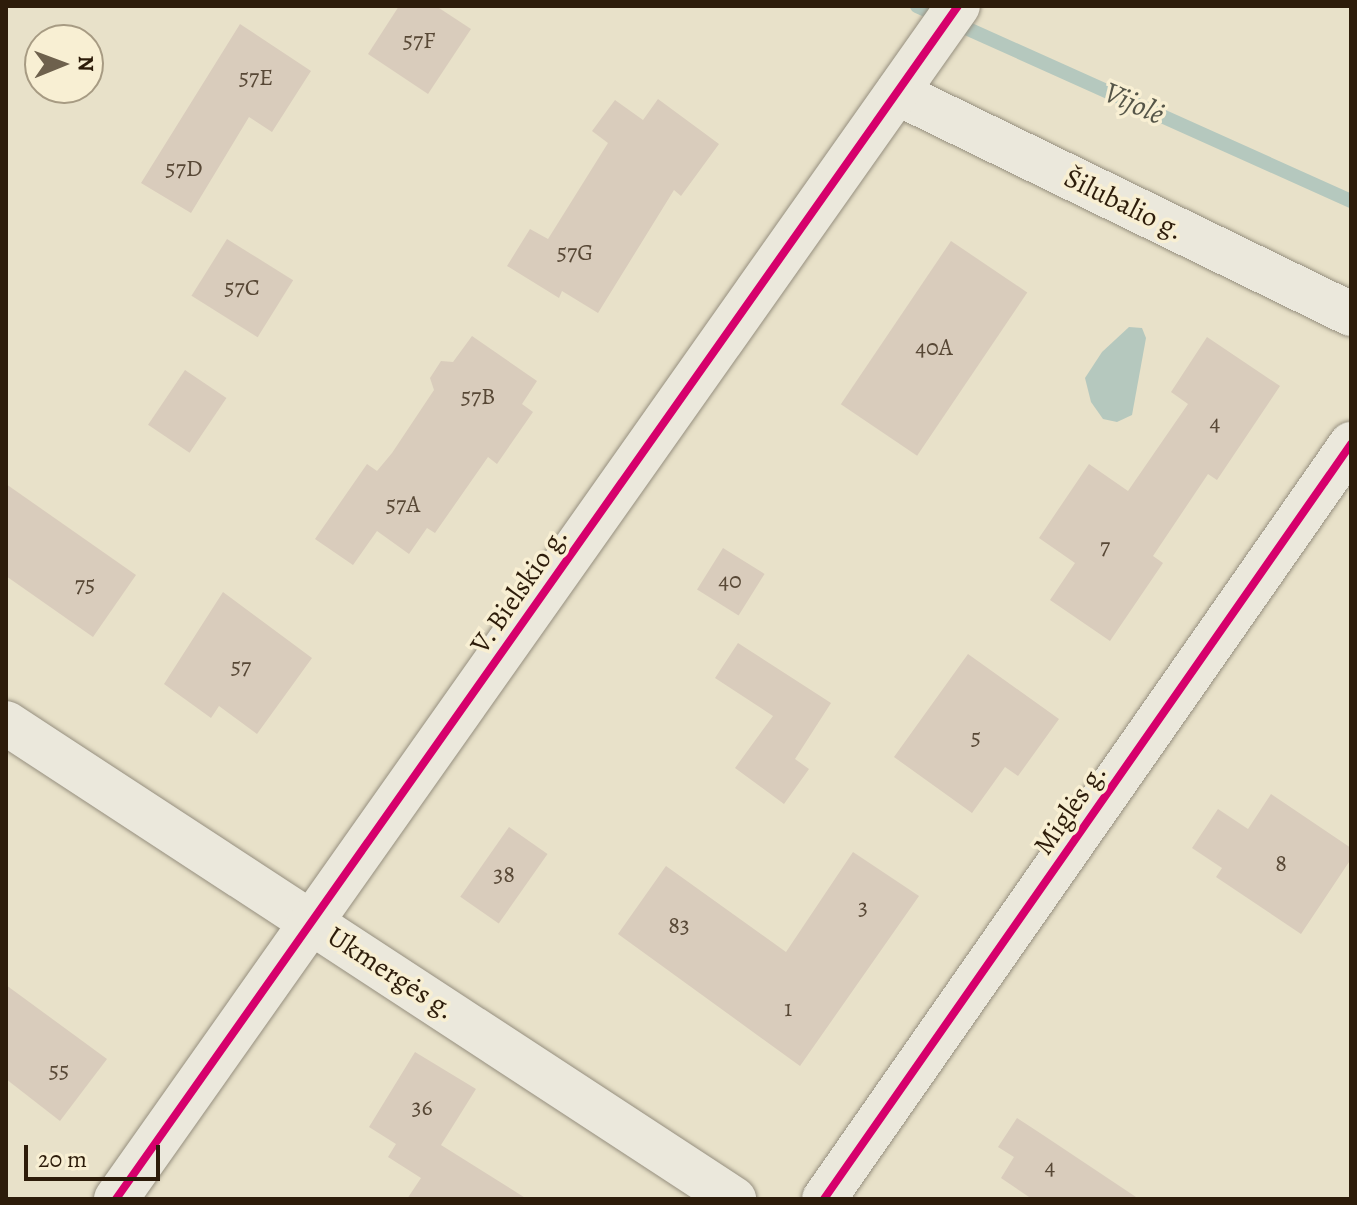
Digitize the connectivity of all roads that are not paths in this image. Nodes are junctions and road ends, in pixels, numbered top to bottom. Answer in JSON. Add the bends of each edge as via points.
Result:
{"nodes":[{"id":1,"x":958,"y":6,"type":"edge"},
{"id":2,"x":897,"y":93,"type":"junction"},
{"id":3,"x":1351,"y":314,"type":"edge"},
{"id":4,"x":1351,"y":444,"type":"edge"},
{"id":5,"x":6,"y":723,"type":"edge"},
{"id":6,"x":312,"y":921,"type":"junction"},
{"id":7,"x":116,"y":1199,"type":"edge"},
{"id":8,"x":734,"y":1199,"type":"edge"},
{"id":9,"x":824,"y":1199,"type":"edge"}],
"edges":[{"from":1,"to":2,"type":"street","name":"V. Bielskio g."},
{"from":2,"to":3,"type":"street","name":"Šilubalio g."},
{"from":2,"to":6,"type":"street","name":"V. Bielskio g."},
{"from":4,"to":9,"type":"street","name":"Miglės g."},
{"from":5,"to":6,"type":"street","name":"Ukmergės g."},
{"from":6,"to":7,"type":"street","name":"V. Bielskio g."},
{"from":6,"to":8,"type":"street","name":"Ukmergės g."}]}
